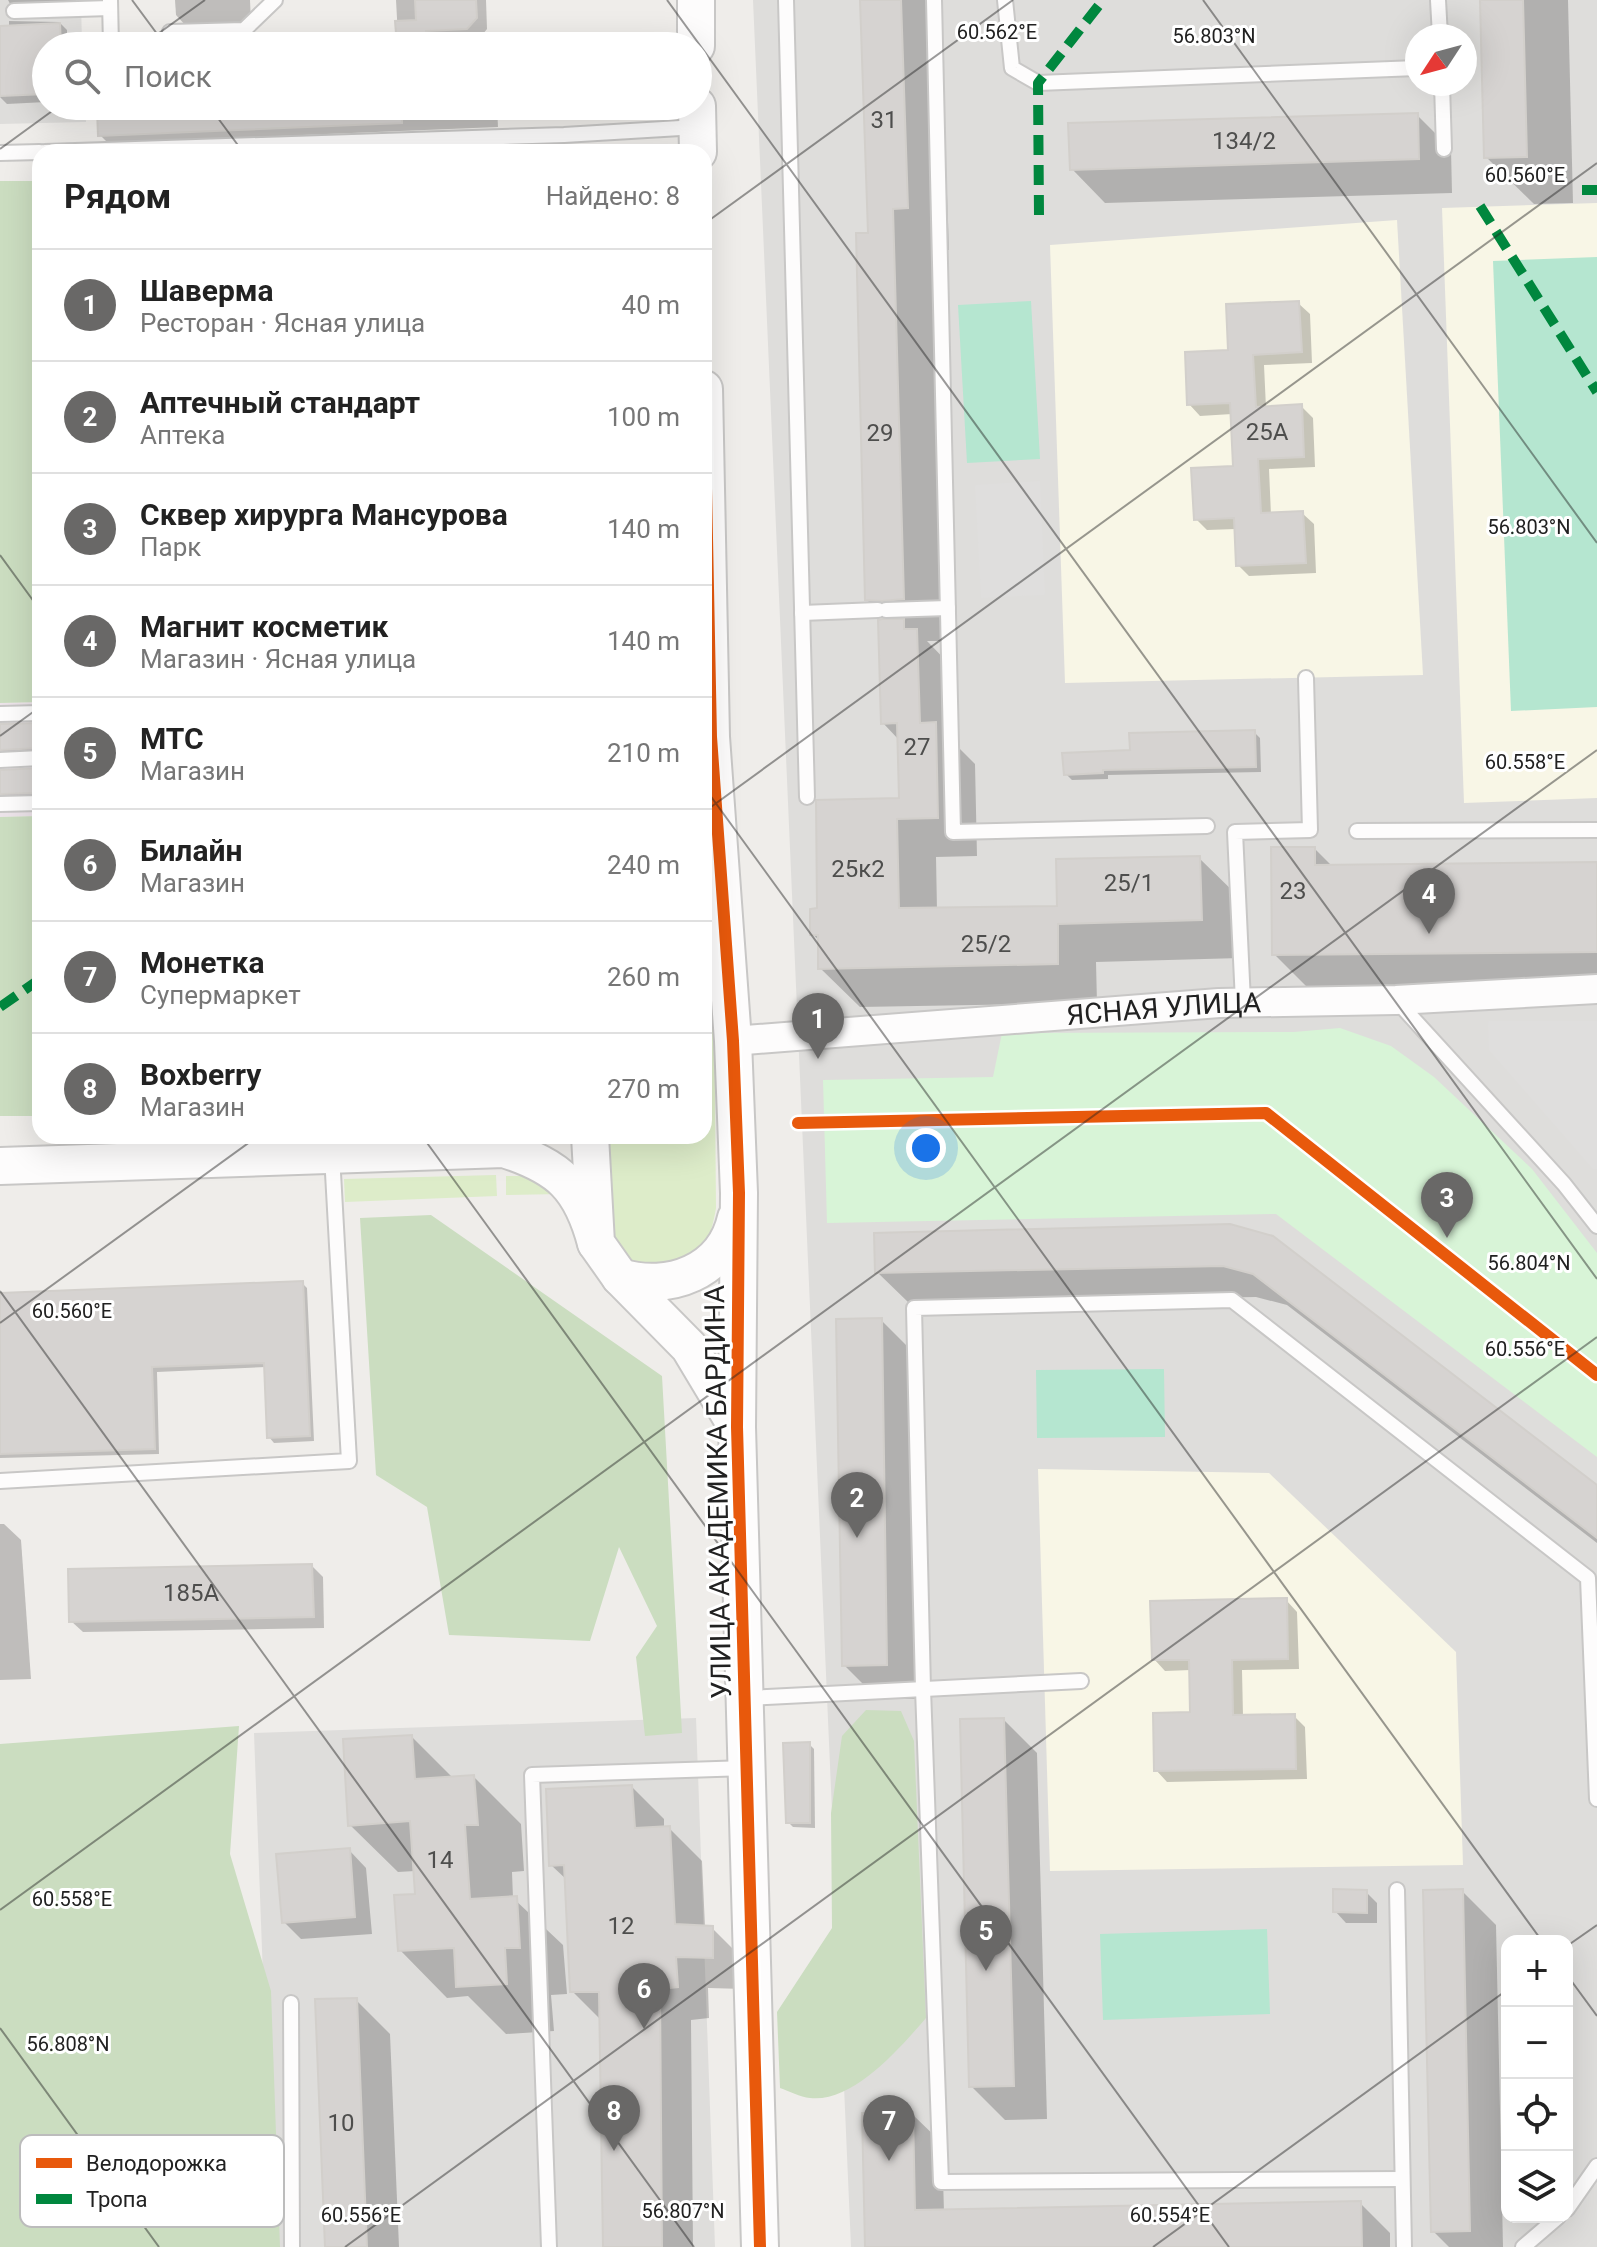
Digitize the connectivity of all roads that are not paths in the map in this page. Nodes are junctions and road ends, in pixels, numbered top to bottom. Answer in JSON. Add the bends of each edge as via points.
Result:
{"nodes":[{"id":1,"x":275,"y":0,"type":"edge"},
{"id":2,"x":696,"y":0,"type":"edge"},
{"id":3,"x":786,"y":0,"type":"edge"},
{"id":4,"x":934,"y":0,"type":"edge"},
{"id":5,"x":1005,"y":0,"type":"edge"},
{"id":6,"x":1438,"y":0,"type":"edge"},
{"id":7,"x":110,"y":4,"type":"edge"},
{"id":8,"x":14,"y":11,"type":"dead end"},
{"id":9,"x":1439,"y":24,"type":"edge"},
{"id":10,"x":111,"y":32,"type":"edge"},
{"id":11,"x":170,"y":32,"type":"dead end"},
{"id":12,"x":696,"y":32,"type":"edge"},
{"id":13,"x":1405,"y":68,"type":"edge"},
{"id":14,"x":1442,"y":96,"type":"edge"},
{"id":15,"x":698,"y":128,"type":"edge"},
{"id":16,"x":288,"y":144,"type":"edge"},
{"id":17,"x":1444,"y":149,"type":"dead end"},
{"id":18,"x":32,"y":152,"type":"edge"},
{"id":19,"x":0,"y":153,"type":"edge"},
{"id":20,"x":948,"y":608,"type":"junction"},
{"id":21,"x":802,"y":613,"type":"junction"},
{"id":22,"x":1306,"y":678,"type":"dead end"},
{"id":23,"x":32,"y":713,"type":"edge"},
{"id":24,"x":0,"y":714,"type":"edge"},
{"id":25,"x":712,"y":751,"type":"edge"},
{"id":26,"x":32,"y":758,"type":"edge"},
{"id":27,"x":0,"y":760,"type":"edge"},
{"id":28,"x":807,"y":797,"type":"dead end"},
{"id":29,"x":32,"y":803,"type":"edge"},
{"id":30,"x":0,"y":804,"type":"edge"},
{"id":31,"x":1207,"y":826,"type":"dead end"},
{"id":32,"x":1597,"y":830,"type":"edge"},
{"id":33,"x":1357,"y":831,"type":"dead end"},
{"id":34,"x":712,"y":949,"type":"edge"},
{"id":35,"x":728,"y":970,"type":"junction"},
{"id":36,"x":1597,"y":989,"type":"edge"},
{"id":37,"x":1396,"y":1000,"type":"junction"},
{"id":38,"x":1243,"y":1002,"type":"junction"},
{"id":39,"x":733,"y":1041,"type":"junction"},
{"id":40,"x":517,"y":1144,"type":"edge"},
{"id":41,"x":590,"y":1144,"type":"edge"},
{"id":42,"x":504,"y":1149,"type":"junction"},
{"id":43,"x":332,"y":1154,"type":"junction"},
{"id":44,"x":0,"y":1166,"type":"edge"},
{"id":45,"x":738,"y":1208,"type":"junction"},
{"id":46,"x":1597,"y":1226,"type":"edge"},
{"id":47,"x":596,"y":1243,"type":"junction"},
{"id":48,"x":620,"y":1277,"type":"junction"},
{"id":49,"x":737,"y":1427,"type":"junction"},
{"id":50,"x":0,"y":1481,"type":"edge"},
{"id":51,"x":1081,"y":1681,"type":"dead end"},
{"id":52,"x":923,"y":1689,"type":"junction"},
{"id":53,"x":746,"y":1698,"type":"junction"},
{"id":54,"x":748,"y":1768,"type":"junction"},
{"id":55,"x":1597,"y":1799,"type":"edge"},
{"id":56,"x":1397,"y":1890,"type":"dead end"},
{"id":57,"x":291,"y":2003,"type":"dead end"},
{"id":58,"x":1597,"y":2166,"type":"edge"},
{"id":59,"x":1402,"y":2179,"type":"junction"},
{"id":60,"x":1573,"y":2200,"type":"edge"},
{"id":61,"x":1551,"y":2223,"type":"edge"},
{"id":62,"x":292,"y":2247,"type":"edge"},
{"id":63,"x":549,"y":2247,"type":"edge"},
{"id":64,"x":760,"y":2247,"type":"edge"},
{"id":65,"x":1404,"y":2247,"type":"edge"},
{"id":66,"x":1523,"y":2247,"type":"edge"}],
"edges":[{"from":1,"to":11,"type":"lane","via":[[244,30]]},
{"from":2,"to":12,"type":"street"},
{"from":3,"to":21,"type":"lane"},
{"from":4,"to":20,"type":"lane"},
{"from":5,"to":13,"type":"lane","via":[[1012,68],[1038,83]]},
{"from":6,"to":9,"type":"lane"},
{"from":7,"to":8,"type":"lane"},
{"from":7,"to":10,"type":"lane"},
{"from":14,"to":17,"type":"lane"},
{"from":15,"to":16,"type":"lane"},
{"from":18,"to":19,"type":"lane"},
{"from":20,"to":21,"type":"lane"},
{"from":20,"to":31,"type":"lane","via":[[953,832]]},
{"from":21,"to":28,"type":"lane"},
{"from":22,"to":38,"type":"lane","via":[[1310,830],[1235,832]]},
{"from":23,"to":24,"type":"lane"},
{"from":25,"to":35,"type":"street","name":"УЛИЦА АКАДЕМИКА БАРДИНА"},
{"from":26,"to":27,"type":"lane"},
{"from":29,"to":30,"type":"lane"},
{"from":32,"to":33,"type":"lane"},
{"from":34,"to":35,"type":"street"},
{"from":35,"to":39,"type":"street","name":"УЛИЦА АКАДЕМИКА БАРДИНА"},
{"from":36,"to":37,"type":"street","name":"ЯСНАЯ УЛИЦА"},
{"from":37,"to":38,"type":"street","name":"ЯСНАЯ УЛИЦА"},
{"from":37,"to":46,"type":"lane"},
{"from":38,"to":39,"type":"street","name":"ЯСНАЯ УЛИЦА"},
{"from":39,"to":45,"type":"street","name":"УЛИЦА АКАДЕМИКА БАРДИНА"},
{"from":40,"to":42,"type":"street"},
{"from":41,"to":47,"type":"street"},
{"from":42,"to":43,"type":"street"},
{"from":42,"to":47,"type":"street","via":[[546,1165],[581,1197]]},
{"from":43,"to":44,"type":"street"},
{"from":43,"to":50,"type":"lane","via":[[349,1461]]},
{"from":45,"to":48,"type":"street","name":"УЛИЦА АКАДЕМИКА БАРДИНА","via":[[733,1232],[691,1276],[647,1284]]},
{"from":45,"to":49,"type":"street","name":"УЛИЦА АКАДЕМИКА БАРДИНА"},
{"from":47,"to":48,"type":"street","name":"УЛИЦА АКАДЕМИКА БАРДИНА"},
{"from":48,"to":49,"type":"street","name":"УЛИЦА АКАДЕМИКА БАРДИНА","via":[[689,1347]]},
{"from":49,"to":53,"type":"street","name":"УЛИЦА АКАДЕМИКА БАРДИНА"},
{"from":51,"to":52,"type":"lane"},
{"from":52,"to":53,"type":"lane"},
{"from":52,"to":55,"type":"lane","via":[[914,1308],[1232,1300],[1588,1578]]},
{"from":52,"to":59,"type":"lane","via":[[941,2182]]},
{"from":53,"to":54,"type":"street","name":"УЛИЦА АКАДЕМИКА БАРДИНА"},
{"from":54,"to":63,"type":"lane","via":[[532,1775]]},
{"from":54,"to":64,"type":"street","name":"УЛИЦА АКАДЕМИКА БАРДИНА"},
{"from":56,"to":59,"type":"lane"},
{"from":57,"to":62,"type":"lane"},
{"from":58,"to":60,"type":"lane"},
{"from":59,"to":65,"type":"lane"},
{"from":61,"to":66,"type":"lane"}]}
